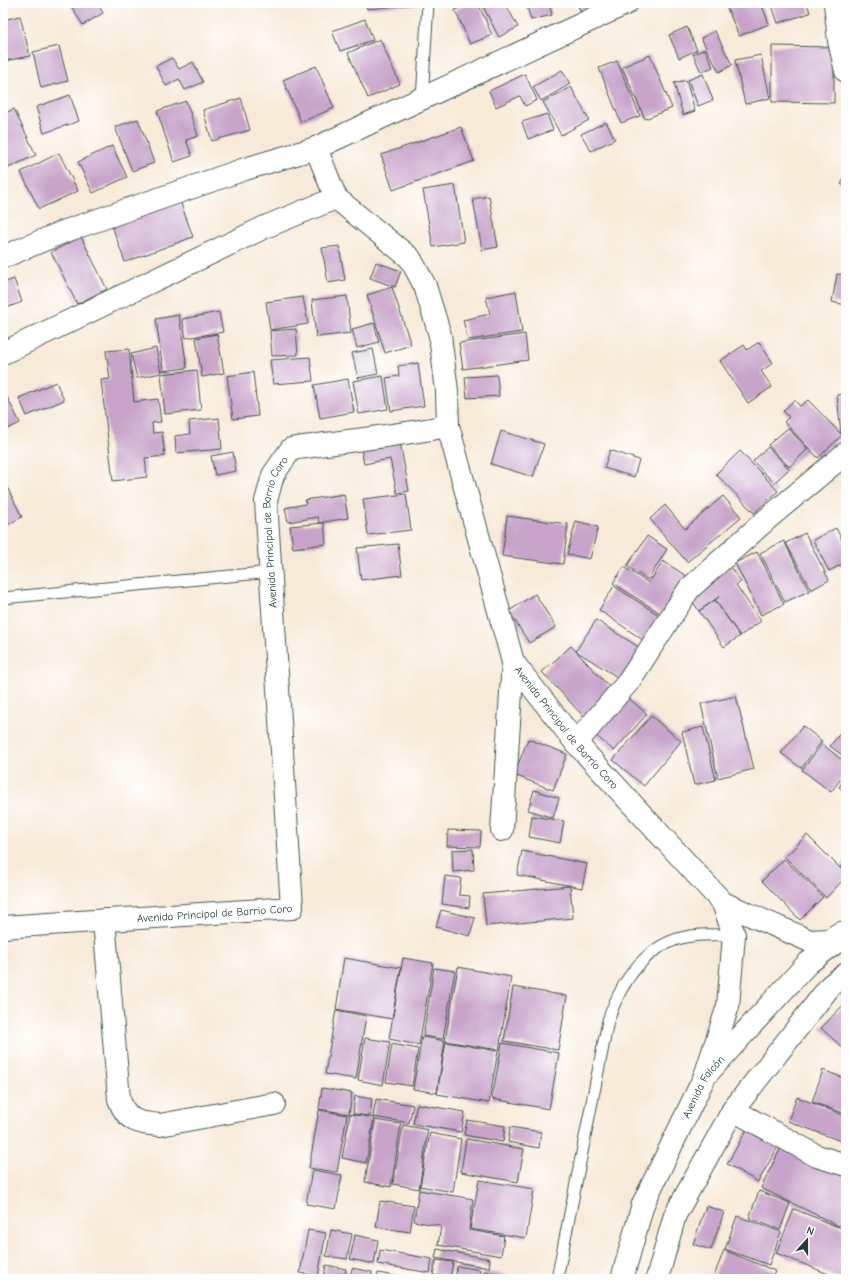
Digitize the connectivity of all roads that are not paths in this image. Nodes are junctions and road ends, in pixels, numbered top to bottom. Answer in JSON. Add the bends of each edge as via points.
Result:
{"nodes":[{"id":1,"x":428,"y":3,"type":"edge"},
{"id":2,"x":627,"y":3,"type":"edge"},
{"id":3,"x":835,"y":3,"type":"edge"},
{"id":4,"x":846,"y":71,"type":"edge"},
{"id":5,"x":422,"y":99,"type":"junction"},
{"id":6,"x":316,"y":148,"type":"junction"},
{"id":7,"x":336,"y":198,"type":"junction"},
{"id":8,"x":3,"y":257,"type":"edge"},
{"id":9,"x":3,"y":353,"type":"edge"},
{"id":10,"x":448,"y":426,"type":"junction"},
{"id":11,"x":846,"y":453,"type":"edge"},
{"id":12,"x":271,"y":572,"type":"junction"},
{"id":13,"x":3,"y":598,"type":"edge"},
{"id":14,"x":513,"y":662,"type":"junction"},
{"id":15,"x":576,"y":743,"type":"junction"},
{"id":16,"x":502,"y":830,"type":"dead end"},
{"id":17,"x":723,"y":903,"type":"junction"},
{"id":18,"x":104,"y":920,"type":"junction"},
{"id":19,"x":3,"y":927,"type":"edge"},
{"id":20,"x":846,"y":930,"type":"edge"},
{"id":21,"x":846,"y":934,"type":"edge"},
{"id":22,"x":734,"y":935,"type":"junction"},
{"id":23,"x":846,"y":974,"type":"edge"},
{"id":24,"x":705,"y":1076,"type":"junction"},
{"id":25,"x":274,"y":1104,"type":"dead end"},
{"id":26,"x":733,"y":1110,"type":"junction"},
{"id":27,"x":846,"y":1165,"type":"edge"},
{"id":28,"x":557,"y":1279,"type":"edge"},
{"id":29,"x":622,"y":1279,"type":"edge"},
{"id":30,"x":656,"y":1279,"type":"edge"}],
"edges":[{"from":1,"to":5,"type":"lane"},
{"from":2,"to":5,"type":"street"},
{"from":3,"to":4,"type":"street","via":[[839,41]]},
{"from":5,"to":6,"type":"street"},
{"from":6,"to":7,"type":"street"},
{"from":6,"to":8,"type":"street","via":[[245,169],[63,232]]},
{"from":7,"to":9,"type":"street","via":[[266,227]]},
{"from":7,"to":10,"type":"street","via":[[410,258],[425,286],[440,335],[447,391]]},
{"from":10,"to":12,"type":"street","name":"Avenida Principal de Barrio Coro","via":[[291,450],[273,475],[266,501]]},
{"from":10,"to":14,"type":"street","name":"Avenida Principal de Barrio Coro"},
{"from":11,"to":15,"type":"street","via":[[689,589],[629,681]]},
{"from":12,"to":13,"type":"lane"},
{"from":12,"to":18,"type":"street","name":"Avenida Principal de Barrio Coro","via":[[292,908]]},
{"from":14,"to":15,"type":"street","name":"Avenida Principal de Barrio Coro"},
{"from":14,"to":16,"type":"street"},
{"from":15,"to":17,"type":"street","name":"Avenida Principal de Barrio Coro"},
{"from":17,"to":20,"type":"street","via":[[810,941],[829,940]]},
{"from":17,"to":22,"type":"street"},
{"from":18,"to":19,"type":"street","name":"Avenida Principal de Barrio Coro"},
{"from":18,"to":25,"type":"street","via":[[119,1099],[128,1116],[142,1124],[160,1125]]},
{"from":21,"to":24,"type":"street","name":"Avenida Falcón","via":[[808,963]]},
{"from":22,"to":24,"type":"street","via":[[728,1006]]},
{"from":22,"to":28,"type":"lane","via":[[691,936],[664,945],[641,962],[622,987],[608,1021]]},
{"from":23,"to":26,"type":"street","via":[[831,985]]},
{"from":24,"to":29,"type":"street","name":"Avenida Falcón","via":[[643,1204]]},
{"from":26,"to":27,"type":"street","via":[[817,1156]]},
{"from":26,"to":30,"type":"street","via":[[675,1215]]}]}
